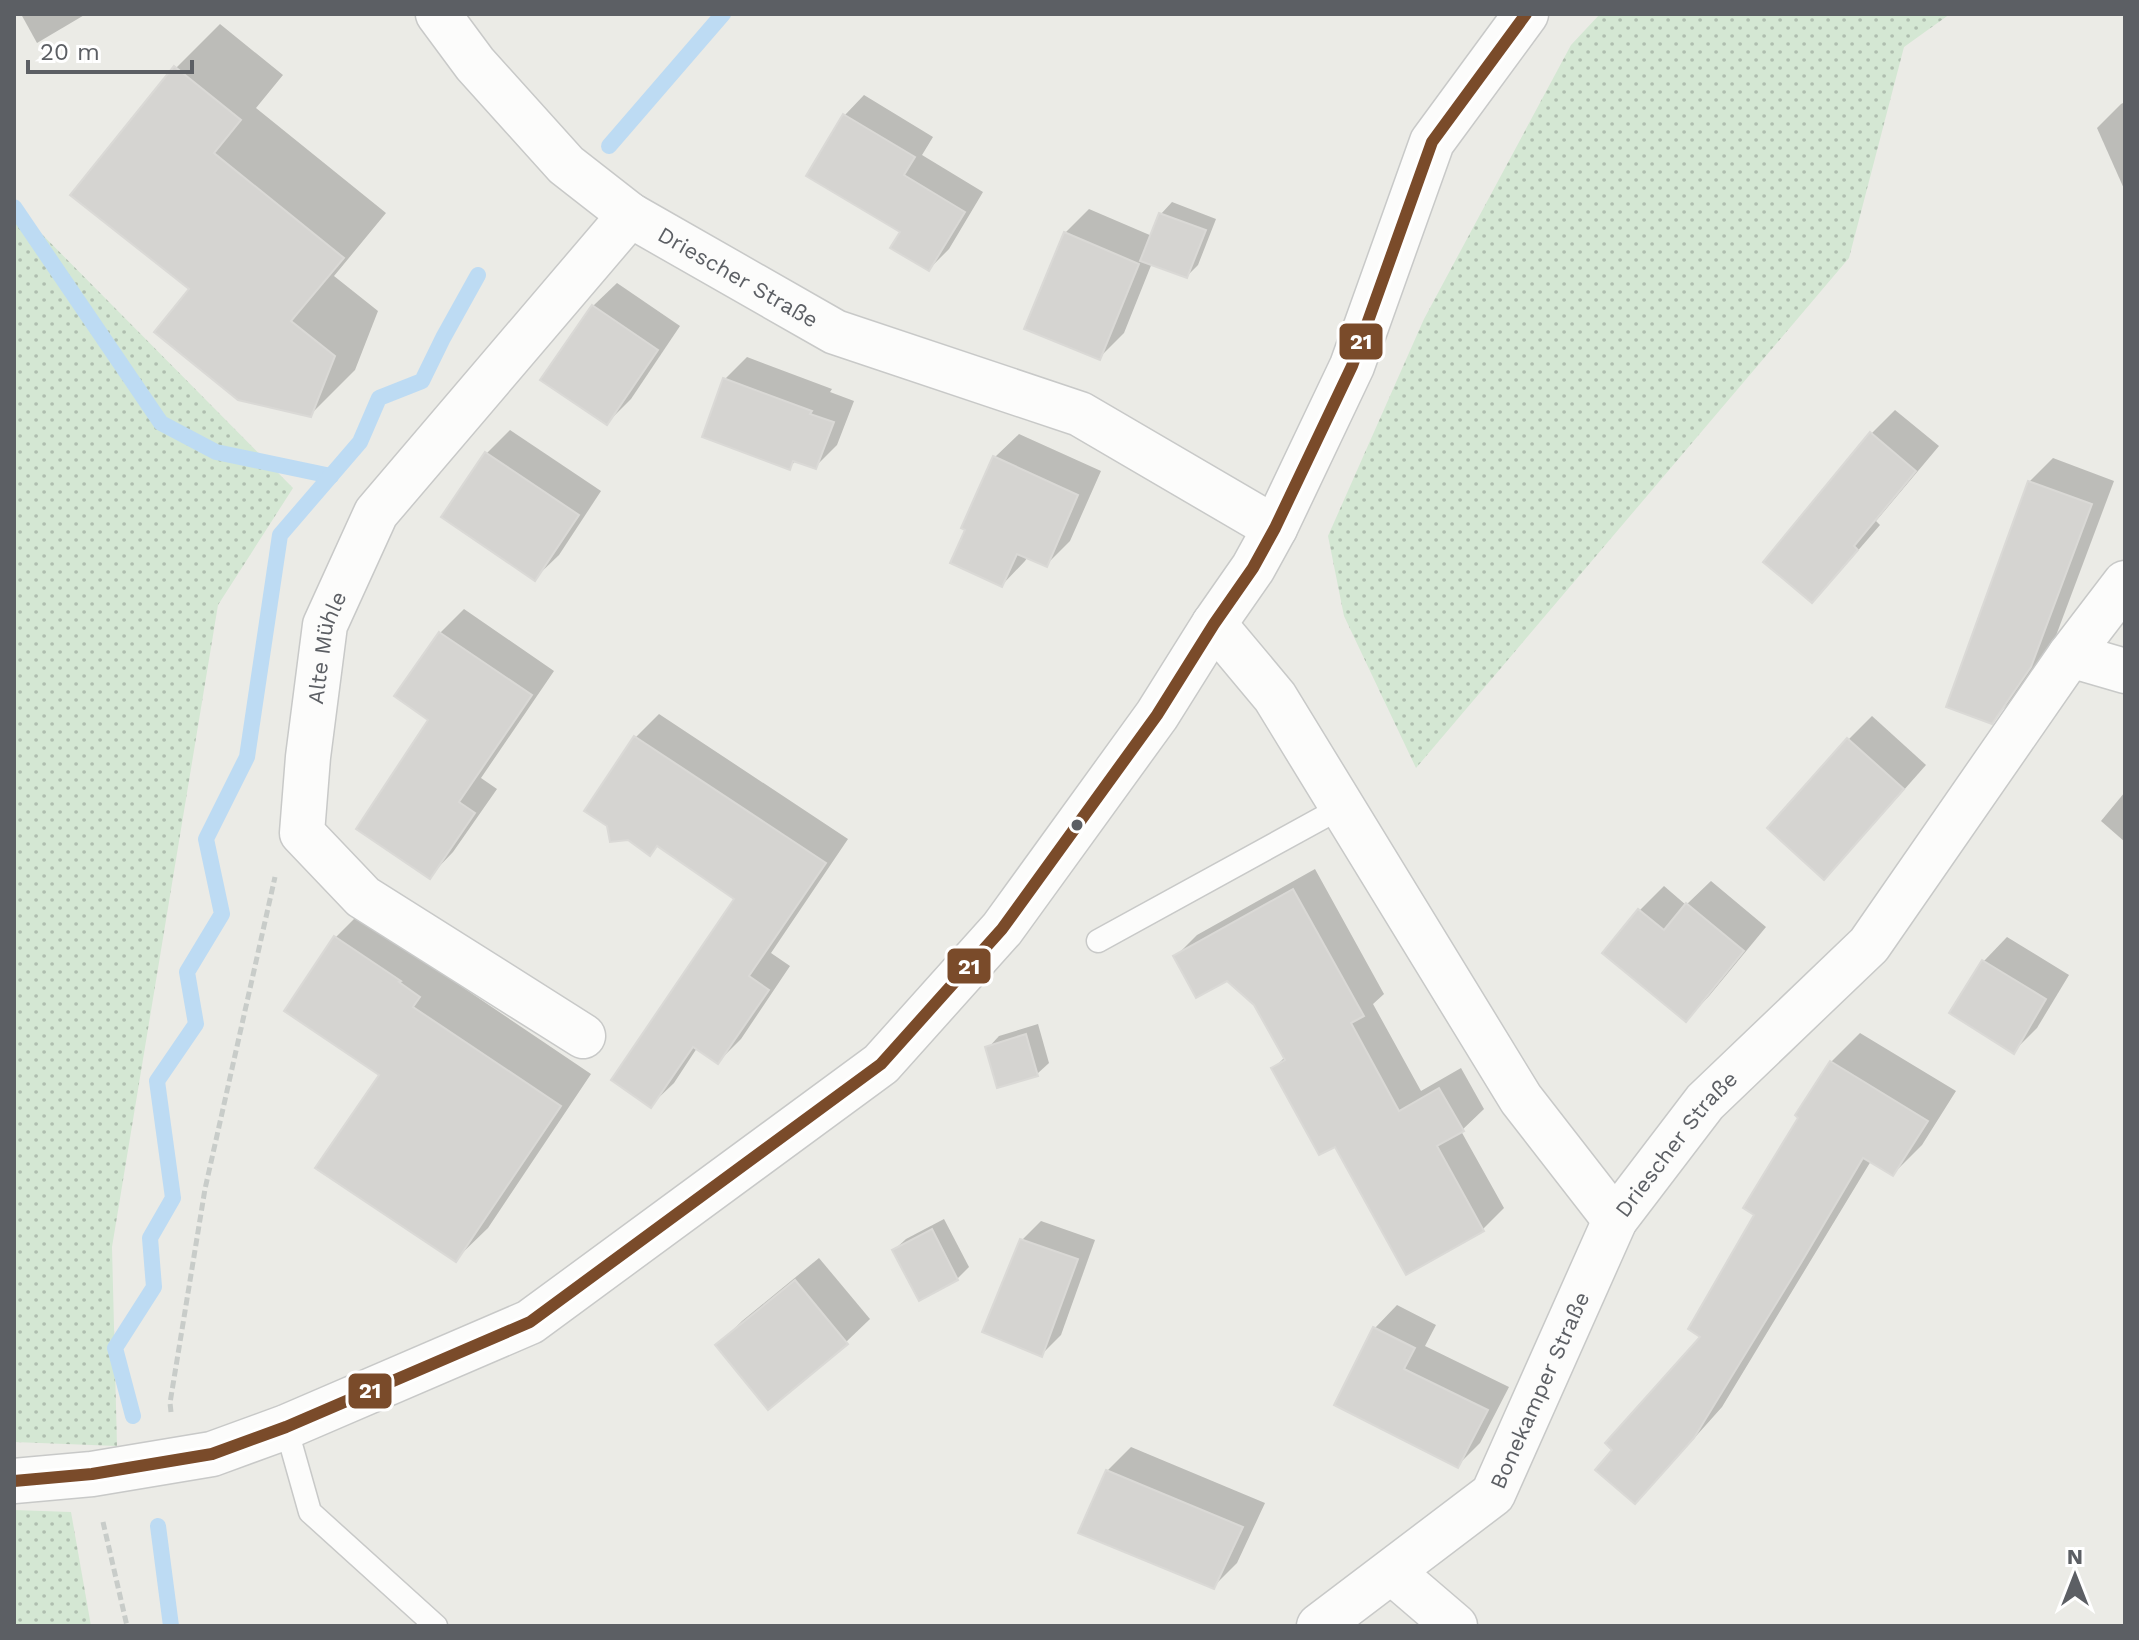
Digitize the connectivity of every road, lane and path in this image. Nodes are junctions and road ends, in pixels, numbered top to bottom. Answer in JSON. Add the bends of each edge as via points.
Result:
{"nodes":[{"id":1,"x":438,"y":14,"type":"edge"},
{"id":2,"x":1526,"y":14,"type":"edge"},
{"id":3,"x":630,"y":215,"type":"junction"},
{"id":4,"x":1275,"y":528,"type":"junction"},
{"id":5,"x":2125,"y":583,"type":"edge"},
{"id":6,"x":1214,"y":624,"type":"junction"},
{"id":7,"x":2070,"y":655,"type":"junction"},
{"id":8,"x":2125,"y":671,"type":"edge"},
{"id":9,"x":1342,"y":807,"type":"junction"},
{"id":10,"x":302,"y":833,"type":"junction"},
{"id":11,"x":1098,"y":941,"type":"dead end"},
{"id":12,"x":583,"y":1036,"type":"dead end"},
{"id":13,"x":1615,"y":1220,"type":"junction"},
{"id":14,"x":286,"y":1427,"type":"junction"},
{"id":15,"x":174,"y":1461,"type":"junction"},
{"id":16,"x":92,"y":1474,"type":"junction"},
{"id":17,"x":14,"y":1481,"type":"edge"},
{"id":18,"x":1392,"y":1572,"type":"junction"},
{"id":19,"x":127,"y":1626,"type":"edge"},
{"id":20,"x":436,"y":1626,"type":"edge"},
{"id":21,"x":1319,"y":1626,"type":"edge"},
{"id":22,"x":1455,"y":1626,"type":"edge"}],
"edges":[{"from":1,"to":3,"type":"street","name":"Driescher Straße","via":[[475,64],[566,165]]},
{"from":2,"to":4,"type":"street","via":[[1432,142],[1352,366]]},
{"from":3,"to":4,"type":"street","name":"Driescher Straße","via":[[835,332],[1080,414]]},
{"from":3,"to":10,"type":"street","name":"Alte Mühle","via":[[376,513],[325,625]]},
{"from":4,"to":6,"type":"street"},
{"from":5,"to":7,"type":"street","name":"Driescher Straße"},
{"from":6,"to":9,"type":"street","name":"Driescher Straße","via":[[1275,697]]},
{"from":6,"to":14,"type":"street","via":[[1157,715],[1002,929],[881,1064],[530,1322]]},
{"from":7,"to":8,"type":"street"},
{"from":7,"to":13,"type":"street","name":"Driescher Straße","via":[[1869,945],[1705,1102]]},
{"from":9,"to":11,"type":"lane"},
{"from":9,"to":13,"type":"street","name":"Driescher Straße","via":[[1521,1099]]},
{"from":10,"to":12,"type":"street","via":[[363,897]]},
{"from":10,"to":15,"type":"path","via":[[279,859],[205,1189],[170,1403]]},
{"from":13,"to":18,"type":"street","name":"Bonekamper Straße","via":[[1493,1494]]},
{"from":14,"to":15,"type":"street","via":[[212,1454]]},
{"from":14,"to":20,"type":"lane","via":[[310,1512]]},
{"from":15,"to":16,"type":"street"},
{"from":16,"to":17,"type":"street"},
{"from":16,"to":19,"type":"path"},
{"from":18,"to":21,"type":"street","name":"Bonekamper Straße"},
{"from":18,"to":22,"type":"street"}]}
